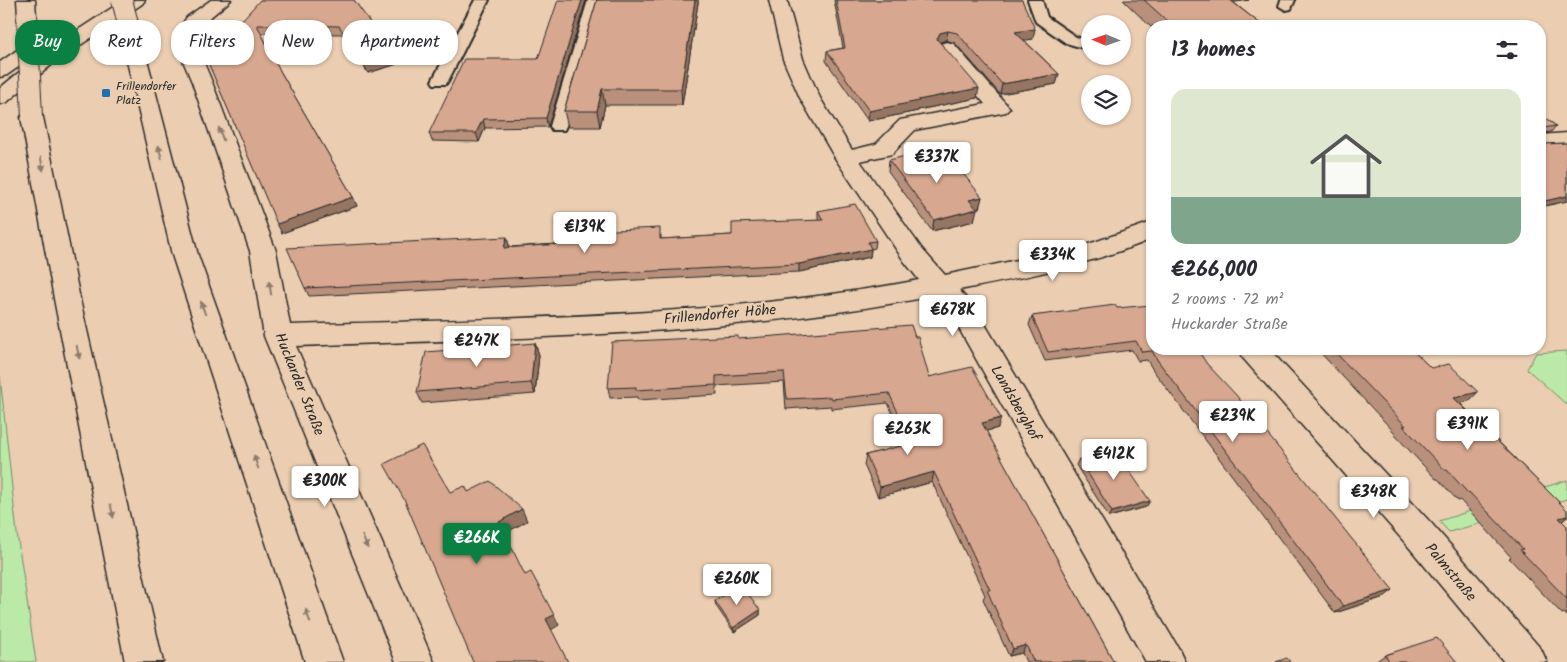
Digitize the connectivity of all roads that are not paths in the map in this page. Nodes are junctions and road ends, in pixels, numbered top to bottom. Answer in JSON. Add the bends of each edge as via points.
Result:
{"nodes":[{"id":1,"x":106,"y":0,"type":"edge"},
{"id":2,"x":122,"y":0,"type":"edge"},
{"id":3,"x":136,"y":0,"type":"edge"},
{"id":4,"x":222,"y":0,"type":"edge"},
{"id":5,"x":482,"y":0,"type":"edge"},
{"id":6,"x":595,"y":0,"type":"edge"},
{"id":7,"x":778,"y":0,"type":"edge"},
{"id":8,"x":1035,"y":0,"type":"edge"},
{"id":9,"x":27,"y":8,"type":"edge"},
{"id":10,"x":1081,"y":43,"type":"edge"},
{"id":11,"x":947,"y":48,"type":"edge"},
{"id":12,"x":0,"y":71,"type":"edge"},
{"id":13,"x":440,"y":81,"type":"dead end"},
{"id":14,"x":0,"y":98,"type":"edge"},
{"id":15,"x":558,"y":126,"type":"dead end"},
{"id":16,"x":1567,"y":140,"type":"edge"},
{"id":17,"x":1546,"y":142,"type":"edge"},
{"id":18,"x":846,"y":158,"type":"junction"},
{"id":19,"x":1146,"y":238,"type":"edge"},
{"id":20,"x":940,"y":286,"type":"junction"},
{"id":21,"x":278,"y":336,"type":"junction"},
{"id":22,"x":1257,"y":355,"type":"edge"},
{"id":23,"x":144,"y":662,"type":"edge"},
{"id":24,"x":324,"y":662,"type":"edge"},
{"id":25,"x":415,"y":662,"type":"edge"},
{"id":26,"x":1166,"y":662,"type":"edge"},
{"id":27,"x":1528,"y":662,"type":"edge"}],
"edges":[{"from":1,"to":12,"type":"main road"},
{"from":24,"to":2,"type":"main road","one_way":true,"bridge":true,"via":[[185,254]]},
{"from":3,"to":14,"type":"main road","via":[[48,58]]},
{"from":21,"to":4,"type":"main road","name":"Huckarder Straße","one_way":true,"via":[[264,251],[186,44],[185,36],[194,21]]},
{"from":5,"to":13,"type":"lane"},
{"from":6,"to":15,"type":"lane"},
{"from":7,"to":18,"type":"main road","name":"Landsberghof","via":[[793,59],[810,98]]},
{"from":8,"to":10,"type":"lane","via":[[1041,19]]},
{"from":9,"to":23,"type":"main road","one_way":true,"bridge":true,"via":[[32,117]]},
{"from":11,"to":18,"type":"main road","via":[[1000,108],[908,126],[884,148]]},
{"from":16,"to":17,"type":"main road"},
{"from":18,"to":20,"type":"main road","name":"Landsberghof","via":[[913,255]]},
{"from":19,"to":20,"type":"main road","name":"Frillendorfer Höhe"},
{"from":20,"to":21,"type":"main road","name":"Frillendorfer Höhe","via":[[860,300],[723,315],[558,326]]},
{"from":20,"to":26,"type":"main road","name":"Landsberghof","via":[[967,318]]},
{"from":21,"to":25,"type":"main road","name":"Huckarder Straße","one_way":true},
{"from":22,"to":27,"type":"main road","name":"Palmstraße","via":[[1420,535]]}]}
